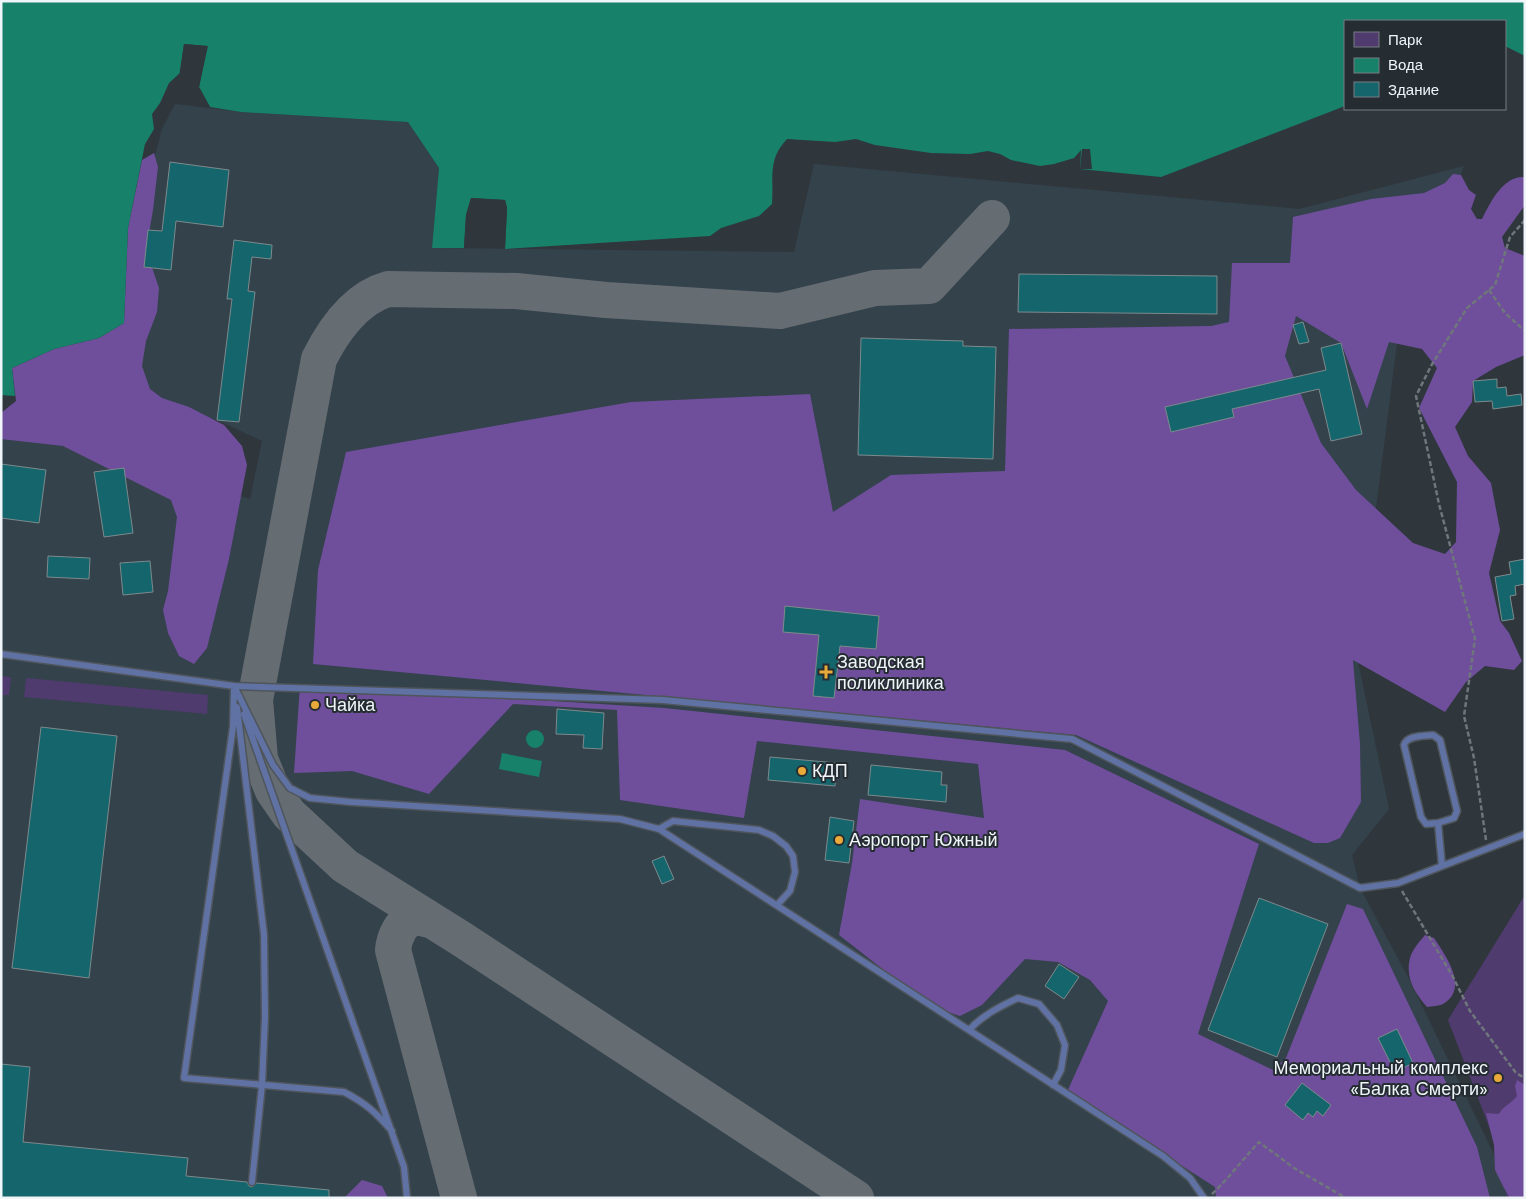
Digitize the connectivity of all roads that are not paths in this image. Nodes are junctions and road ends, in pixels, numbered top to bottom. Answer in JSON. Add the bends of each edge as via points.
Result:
{"nodes":[{"id":1,"x":1,"y":654,"type":"edge"},
{"id":2,"x":234,"y":686,"type":"junction"},
{"id":3,"x":1438,"y":823,"type":"junction"},
{"id":4,"x":659,"y":829,"type":"junction"},
{"id":5,"x":1525,"y":834,"type":"edge"},
{"id":6,"x":1442,"y":866,"type":"junction"},
{"id":7,"x":777,"y":905,"type":"junction"},
{"id":8,"x":969,"y":1030,"type":"junction"},
{"id":9,"x":262,"y":1085,"type":"junction"},
{"id":10,"x":1053,"y":1085,"type":"junction"},
{"id":11,"x":392,"y":1131,"type":"junction"},
{"id":12,"x":252,"y":1182,"type":"dead end"},
{"id":13,"x":407,"y":1198,"type":"edge"},
{"id":14,"x":1206,"y":1198,"type":"edge"}],
"edges":[{"from":1,"to":2,"type":"lane"},
{"from":2,"to":4,"type":"lane","via":[[273,765],[290,788],[310,798],[620,819]]},
{"from":2,"to":6,"type":"lane","via":[[663,700],[1072,739],[1360,888],[1398,884]]},
{"from":2,"to":9,"type":"lane","via":[[264,935]]},
{"from":2,"to":9,"type":"lane","via":[[233,727],[184,1078]]},
{"from":2,"to":11,"type":"lane"},
{"from":3,"to":3,"type":"lane","via":[[1454,818],[1457,811],[1440,740],[1433,735],[1408,738],[1404,745],[1421,817],[1426,824]]},
{"from":3,"to":6,"type":"lane"},
{"from":4,"to":7,"type":"lane"},
{"from":4,"to":7,"type":"lane","via":[[673,821],[760,830],[773,836],[786,846],[795,872],[790,891]]},
{"from":5,"to":6,"type":"lane"},
{"from":7,"to":8,"type":"lane"},
{"from":8,"to":10,"type":"lane"},
{"from":8,"to":10,"type":"lane","via":[[996,1008],[1018,998],[1039,1004],[1057,1025],[1065,1045],[1061,1070]]},
{"from":9,"to":11,"type":"lane","via":[[344,1092],[364,1102]]},
{"from":9,"to":12,"type":"lane"},
{"from":10,"to":14,"type":"lane","via":[[1163,1156],[1190,1178]]},
{"from":11,"to":13,"type":"lane","via":[[404,1167]]}]}
